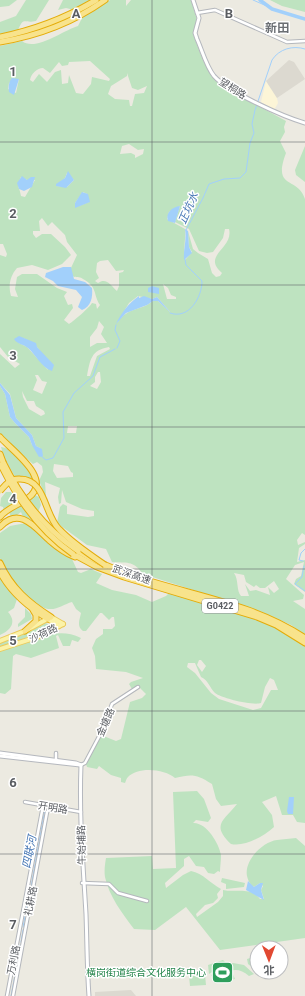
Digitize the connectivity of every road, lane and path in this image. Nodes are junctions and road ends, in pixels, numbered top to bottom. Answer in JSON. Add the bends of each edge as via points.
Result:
{"nodes":[{"id":1,"x":193,"y":0,"type":"edge"},
{"id":2,"x":100,"y":1,"type":"edge"},
{"id":3,"x":197,"y":13,"type":"junction"},
{"id":4,"x":0,"y":37,"type":"edge"},
{"id":5,"x":0,"y":42,"type":"edge"},
{"id":6,"x":305,"y":42,"type":"edge"},
{"id":7,"x":305,"y":123,"type":"edge"},
{"id":8,"x":0,"y":437,"type":"edge"},
{"id":9,"x":0,"y":454,"type":"edge"},
{"id":10,"x":1,"y":464,"type":"edge"},
{"id":11,"x":0,"y":491,"type":"edge"},
{"id":12,"x":0,"y":517,"type":"edge"},
{"id":13,"x":0,"y":527,"type":"edge"},
{"id":14,"x":0,"y":563,"type":"edge"},
{"id":15,"x":102,"y":567,"type":"junction"},
{"id":16,"x":0,"y":572,"type":"edge"},
{"id":17,"x":131,"y":577,"type":"junction"},
{"id":18,"x":30,"y":608,"type":"junction"},
{"id":19,"x":49,"y":618,"type":"junction"},
{"id":20,"x":25,"y":631,"type":"junction"},
{"id":21,"x":305,"y":638,"type":"edge"},
{"id":22,"x":0,"y":641,"type":"edge"},
{"id":23,"x":305,"y":643,"type":"edge"},
{"id":24,"x":0,"y":649,"type":"edge"},
{"id":25,"x":138,"y":687,"type":"dead end"},
{"id":26,"x":56,"y":753,"type":"dead end"},
{"id":27,"x":0,"y":755,"type":"edge"},
{"id":28,"x":56,"y":762,"type":"junction"},
{"id":29,"x":81,"y":765,"type":"junction"},
{"id":30,"x":25,"y":802,"type":"dead end"},
{"id":31,"x":43,"y":806,"type":"junction"},
{"id":32,"x":50,"y":807,"type":"junction"},
{"id":33,"x":81,"y":812,"type":"junction"},
{"id":34,"x":82,"y":883,"type":"junction"},
{"id":35,"x":147,"y":901,"type":"dead end"},
{"id":36,"x":6,"y":996,"type":"edge"},
{"id":37,"x":13,"y":996,"type":"edge"},
{"id":38,"x":90,"y":996,"type":"edge"}],
"edges":[{"from":1,"to":3,"type":"main road","name":"望桐路"},
{"from":2,"to":4,"type":"highway","via":[[41,27]]},
{"from":2,"to":5,"type":"highway","via":[[48,30]]},
{"from":3,"to":6,"type":"street","via":[[215,10],[286,42]]},
{"from":3,"to":7,"type":"main road","name":"望桐路","via":[[199,21],[195,33],[212,73],[223,83],[256,102],[284,117]]},
{"from":8,"to":12,"type":"highway","via":[[32,469],[36,482],[31,496],[8,509]]},
{"from":9,"to":10,"type":"highway","name":"武深高速","number":"G0422"},
{"from":10,"to":15,"type":"highway","name":"武深高速","number":"G0422","bridge":true,"via":[[35,513],[53,532]]},
{"from":10,"to":15,"type":"highway","name":"武深高速","number":"G0422","bridge":true,"via":[[17,495],[53,539],[73,554]]},
{"from":11,"to":15,"type":"highway","bridge":true,"via":[[15,479],[32,482],[40,491],[50,518],[59,529]]},
{"from":13,"to":15,"type":"highway","bridge":true,"via":[[10,520],[24,520],[35,526],[61,550]]},
{"from":14,"to":19,"type":"highway","via":[[20,594]]},
{"from":15,"to":17,"type":"highway","name":"武深高速","number":"G0422"},
{"from":16,"to":18,"type":"highway","via":[[11,590]]},
{"from":17,"to":21,"type":"highway","name":"武深高速","number":"G0422","via":[[272,619]]},
{"from":17,"to":23,"type":"highway","name":"武深高速","number":"G0422","via":[[257,617]]},
{"from":18,"to":19,"type":"highway"},
{"from":18,"to":20,"type":"highway","via":[[34,618],[32,625]]},
{"from":19,"to":20,"type":"main road","name":"沙荷路"},
{"from":19,"to":24,"type":"main road","name":"沙荷路","via":[[61,625],[37,637]]},
{"from":20,"to":22,"type":"main road","name":"沙荷路"},
{"from":25,"to":29,"type":"street","name":"金塘路","via":[[112,704],[102,731],[85,764]]},
{"from":26,"to":28,"type":"street"},
{"from":27,"to":28,"type":"main road"},
{"from":28,"to":29,"type":"main road"},
{"from":29,"to":33,"type":"main road","name":"牛始埔路"},
{"from":30,"to":31,"type":"street","name":"开明路"},
{"from":31,"to":32,"type":"street","name":"开明路"},
{"from":31,"to":36,"type":"street","name":"万利路"},
{"from":32,"to":33,"type":"street","name":"开明路"},
{"from":32,"to":37,"type":"street","name":"礼耕路"},
{"from":33,"to":34,"type":"main road","name":"牛始埔路"},
{"from":34,"to":35,"type":"street","via":[[109,884],[118,893]]},
{"from":34,"to":38,"type":"main road","name":"牛始埔路"}]}
